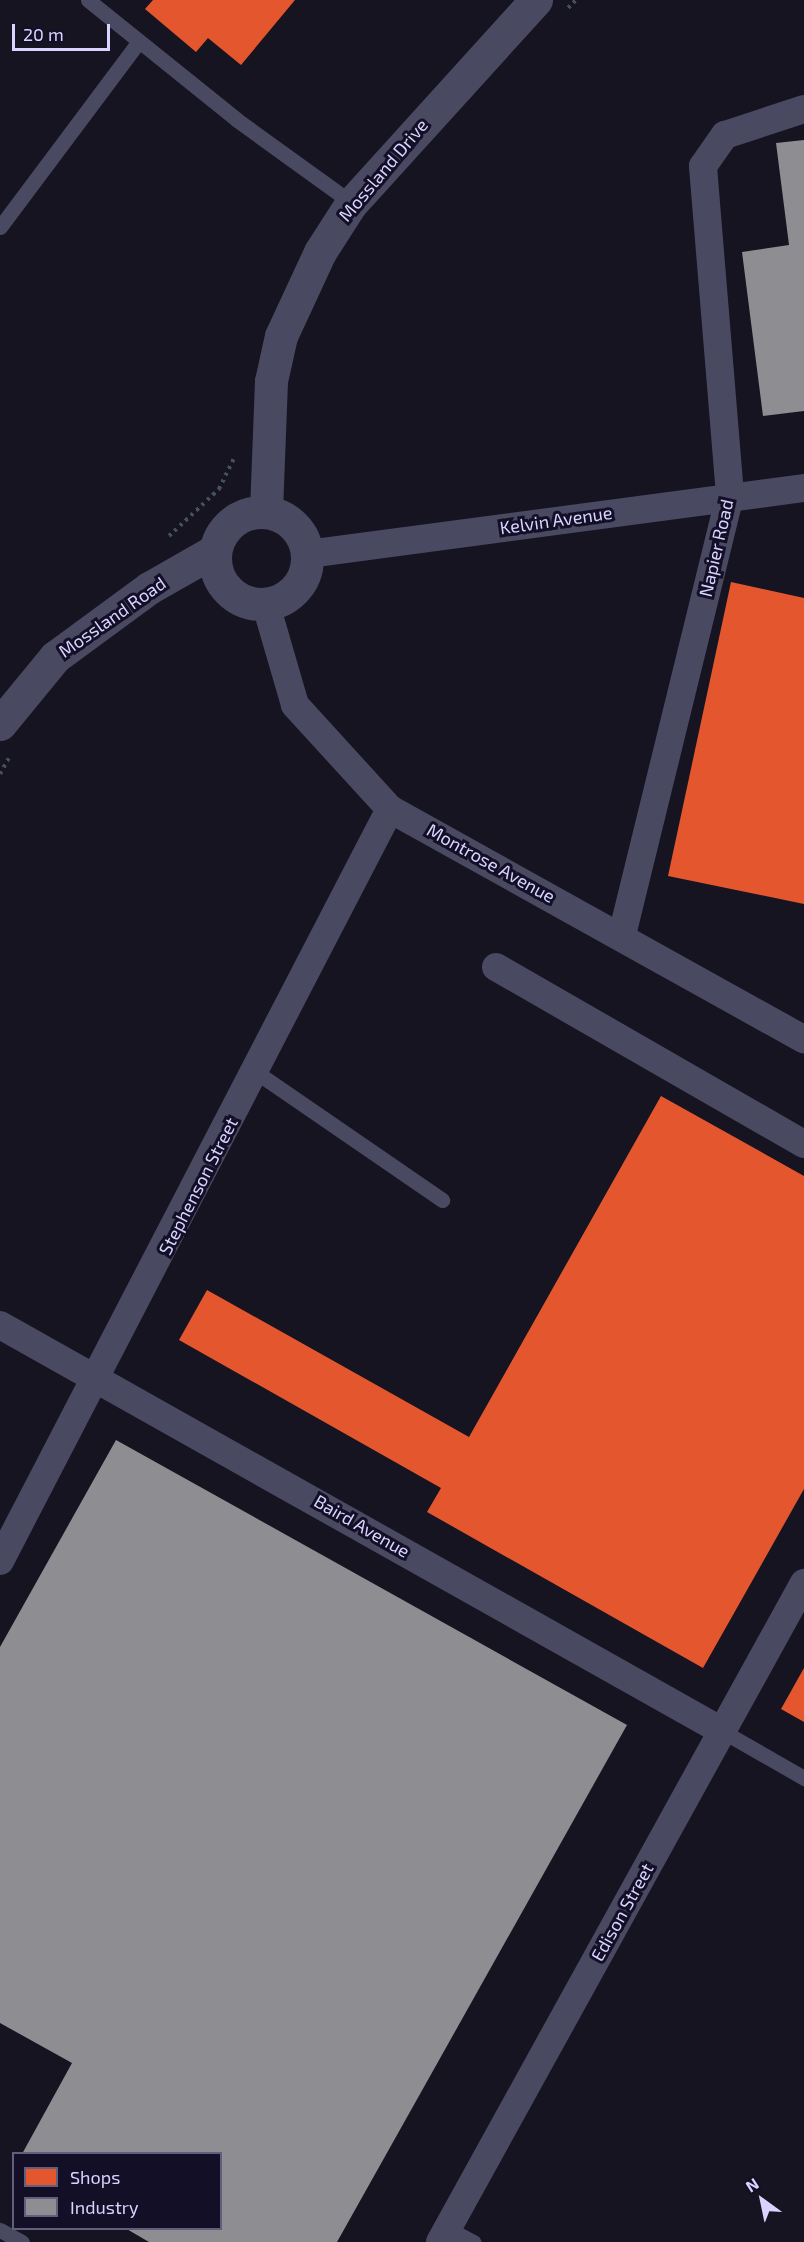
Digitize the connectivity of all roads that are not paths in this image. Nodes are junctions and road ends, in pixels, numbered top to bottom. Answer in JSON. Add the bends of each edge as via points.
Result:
{"nodes":[{"id":1,"x":88,"y":0,"type":"edge"},
{"id":2,"x":536,"y":0,"type":"edge"},
{"id":3,"x":139,"y":41,"type":"junction"},
{"id":4,"x":804,"y":109,"type":"edge"},
{"id":5,"x":352,"y":203,"type":"junction"},
{"id":6,"x":0,"y":227,"type":"edge"},
{"id":7,"x":804,"y":488,"type":"edge"},
{"id":8,"x":729,"y":495,"type":"junction"},
{"id":9,"x":266,"y":511,"type":"junction"},
{"id":10,"x":214,"y":552,"type":"junction"},
{"id":11,"x":308,"y":555,"type":"junction"},
{"id":12,"x":266,"y":605,"type":"junction"},
{"id":13,"x":0,"y":724,"type":"edge"},
{"id":14,"x":390,"y":809,"type":"junction"},
{"id":15,"x":622,"y":935,"type":"junction"},
{"id":16,"x":496,"y":967,"type":"dead end"},
{"id":17,"x":804,"y":1039,"type":"edge"},
{"id":18,"x":256,"y":1072,"type":"junction"},
{"id":19,"x":804,"y":1144,"type":"edge"},
{"id":20,"x":442,"y":1200,"type":"dead end"},
{"id":21,"x":0,"y":1325,"type":"edge"},
{"id":22,"x":100,"y":1377,"type":"junction"},
{"id":23,"x":0,"y":1561,"type":"edge"},
{"id":24,"x":804,"y":1583,"type":"edge"},
{"id":25,"x":722,"y":1731,"type":"junction"},
{"id":26,"x":804,"y":1778,"type":"edge"},
{"id":27,"x":0,"y":2230,"type":"edge"},
{"id":28,"x":443,"y":2235,"type":"edge"},
{"id":29,"x":22,"y":2242,"type":"edge"},
{"id":30,"x":473,"y":2242,"type":"edge"}],
"edges":[{"from":1,"to":3,"type":"lane"},
{"from":2,"to":5,"type":"street","name":"Mossland Drive"},
{"from":3,"to":5,"type":"lane"},
{"from":3,"to":6,"type":"lane"},
{"from":4,"to":8,"type":"street","name":"Napier Road","via":[[725,135],[703,166]]},
{"from":5,"to":9,"type":"street","name":"Mossland Drive","via":[[320,252],[281,336],[271,381]]},
{"from":7,"to":8,"type":"street","name":"Kelvin Avenue"},
{"from":8,"to":11,"type":"street","name":"Kelvin Avenue"},
{"from":8,"to":15,"type":"street","name":"Napier Road"},
{"from":9,"to":10,"type":"street","via":[[236,518]]},
{"from":9,"to":11,"type":"street","via":[[290,521]]},
{"from":10,"to":12,"type":"street","via":[[220,579],[238,600]]},
{"from":10,"to":13,"type":"street","name":"Mossland Road","via":[[149,588],[63,651]]},
{"from":11,"to":12,"type":"street","via":[[306,572],[290,595]]},
{"from":12,"to":14,"type":"street","name":"Montrose Avenue","via":[[295,705]]},
{"from":14,"to":15,"type":"street","name":"Montrose Avenue"},
{"from":14,"to":18,"type":"street","name":"Stephenson Street"},
{"from":15,"to":17,"type":"street","name":"Montrose Avenue"},
{"from":16,"to":19,"type":"street"},
{"from":18,"to":20,"type":"lane"},
{"from":18,"to":22,"type":"street","name":"Stephenson Street"},
{"from":21,"to":22,"type":"street","name":"Baird Avenue"},
{"from":22,"to":23,"type":"street","name":"Stephenson Street"},
{"from":22,"to":25,"type":"street","name":"Baird Avenue"},
{"from":24,"to":25,"type":"street","name":"Edison Street"},
{"from":25,"to":26,"type":"lane"},
{"from":25,"to":28,"type":"street","name":"Edison Street"},
{"from":27,"to":29,"type":"lane"},
{"from":28,"to":30,"type":"lane"}]}
